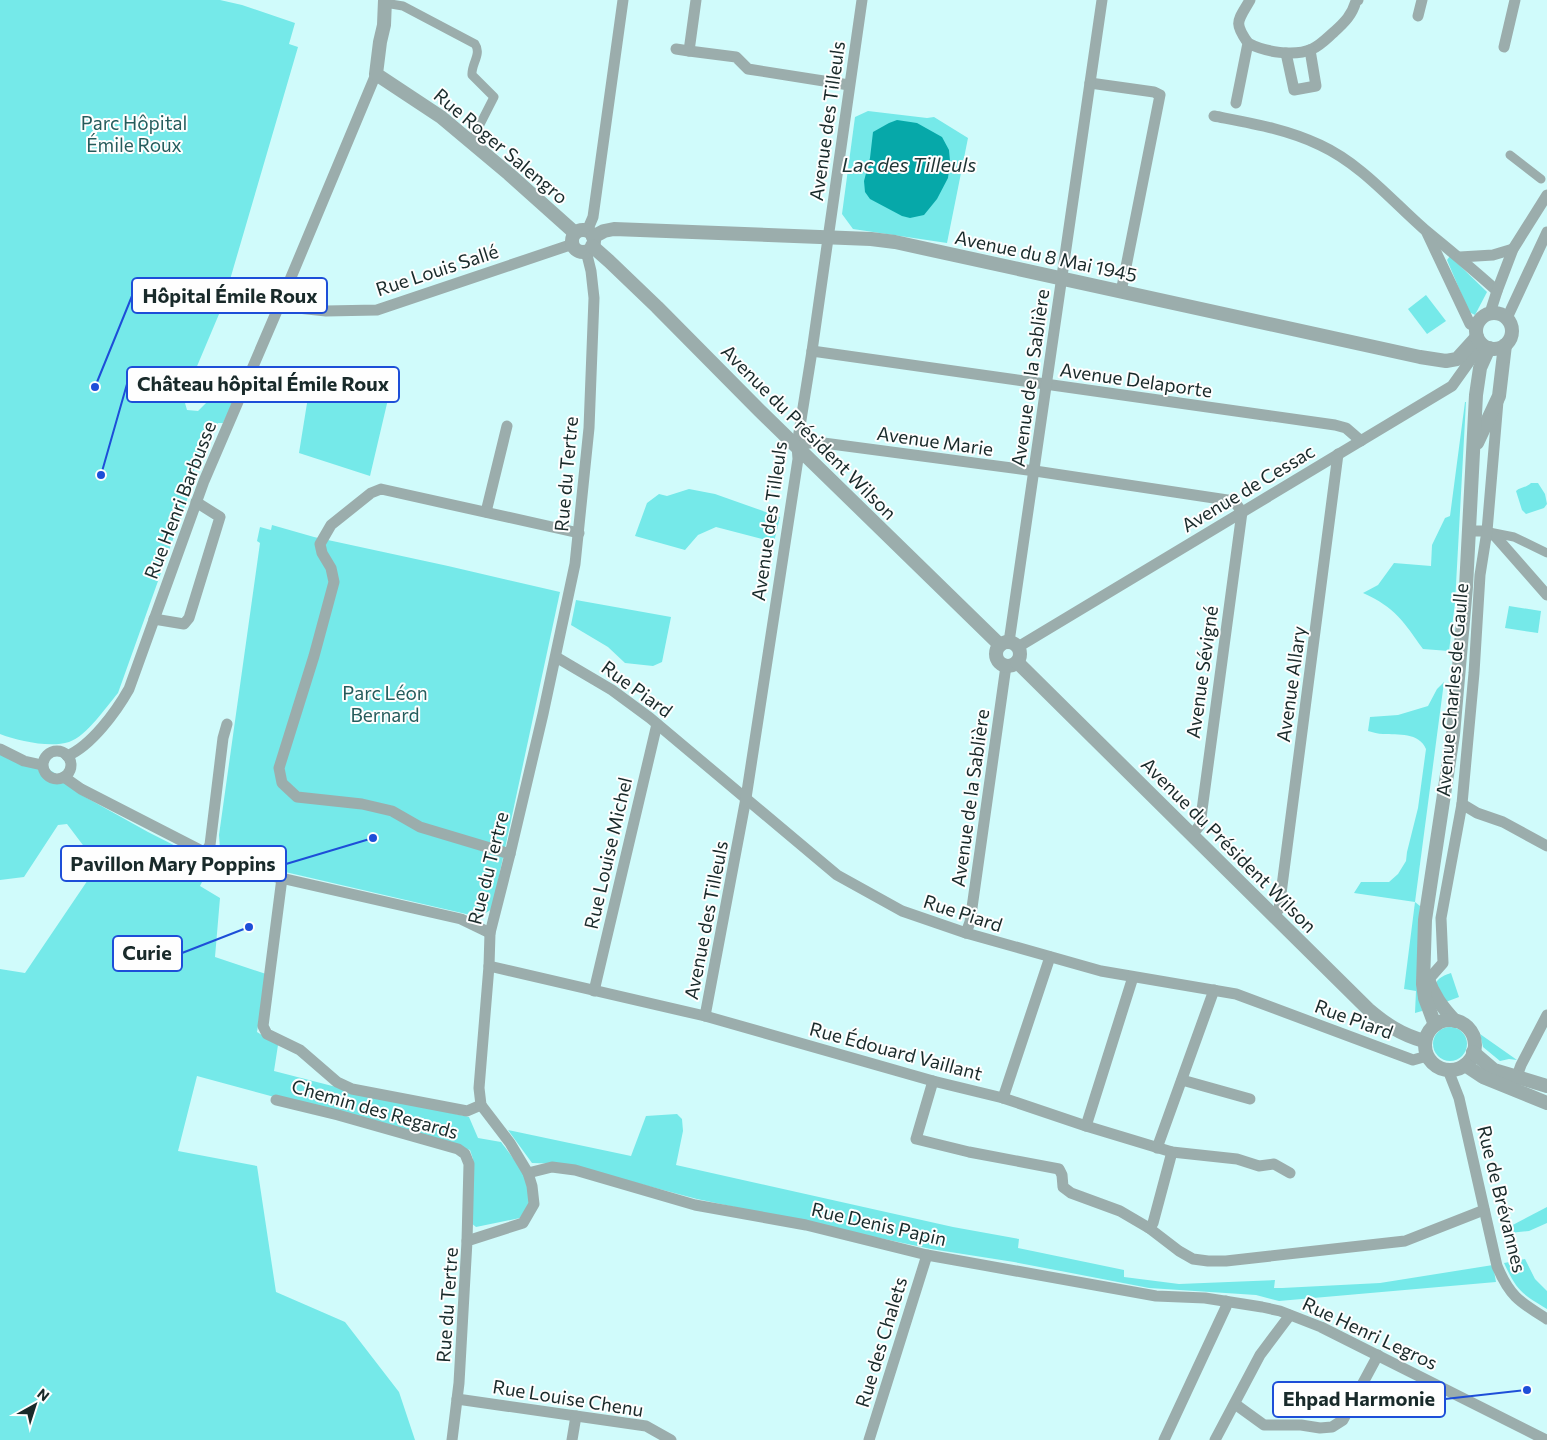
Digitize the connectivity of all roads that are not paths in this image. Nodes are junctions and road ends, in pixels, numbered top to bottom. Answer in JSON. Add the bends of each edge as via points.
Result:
{"nodes":[{"id":1,"x":624,"y":0,"type":"edge"},
{"id":2,"x":696,"y":0,"type":"edge"},
{"id":3,"x":862,"y":0,"type":"edge"},
{"id":4,"x":1102,"y":0,"type":"edge"},
{"id":5,"x":1250,"y":0,"type":"edge"},
{"id":6,"x":1358,"y":0,"type":"edge"},
{"id":7,"x":1422,"y":0,"type":"edge"},
{"id":8,"x":1515,"y":0,"type":"edge"},
{"id":9,"x":385,"y":1,"type":"edge"},
{"id":10,"x":1418,"y":16,"type":"dead end"},
{"id":11,"x":1248,"y":44,"type":"junction"},
{"id":12,"x":1504,"y":47,"type":"dead end"},
{"id":13,"x":676,"y":49,"type":"dead end"},
{"id":14,"x":1310,"y":50,"type":"junction"},
{"id":15,"x":689,"y":51,"type":"junction"},
{"id":16,"x":1286,"y":53,"type":"junction"},
{"id":17,"x":376,"y":74,"type":"junction"},
{"id":18,"x":1090,"y":83,"type":"junction"},
{"id":19,"x":849,"y":84,"type":"junction"},
{"id":20,"x":1236,"y":103,"type":"dead end"},
{"id":21,"x":1214,"y":116,"type":"dead end"},
{"id":22,"x":471,"y":142,"type":"junction"},
{"id":23,"x":1510,"y":154,"type":"dead end"},
{"id":24,"x":1541,"y":179,"type":"dead end"},
{"id":25,"x":1547,"y":194,"type":"edge"},
{"id":26,"x":1425,"y":229,"type":"junction"},
{"id":27,"x":1547,"y":232,"type":"edge"},
{"id":28,"x":828,"y":237,"type":"junction"},
{"id":29,"x":584,"y":240,"type":"junction"},
{"id":30,"x":1513,"y":249,"type":"junction"},
{"id":31,"x":1460,"y":257,"type":"junction"},
{"id":32,"x":1062,"y":279,"type":"junction"},
{"id":33,"x":1497,"y":290,"type":"junction"},
{"id":34,"x":1121,"y":292,"type":"junction"},
{"id":35,"x":280,"y":306,"type":"junction"},
{"id":36,"x":1490,"y":313,"type":"junction"},
{"id":37,"x":1507,"y":318,"type":"junction"},
{"id":38,"x":1481,"y":339,"type":"junction"},
{"id":39,"x":1506,"y":345,"type":"junction"},
{"id":40,"x":812,"y":351,"type":"junction"},
{"id":41,"x":1047,"y":385,"type":"junction"},
{"id":42,"x":1499,"y":396,"type":"junction"},
{"id":43,"x":507,"y":426,"type":"dead end"},
{"id":44,"x":1361,"y":441,"type":"junction"},
{"id":45,"x":797,"y":445,"type":"junction"},
{"id":46,"x":1473,"y":453,"type":"junction"},
{"id":47,"x":1338,"y":454,"type":"junction"},
{"id":48,"x":1035,"y":471,"type":"junction"},
{"id":49,"x":196,"y":502,"type":"junction"},
{"id":50,"x":486,"y":512,"type":"junction"},
{"id":51,"x":1242,"y":512,"type":"junction"},
{"id":52,"x":1469,"y":531,"type":"junction"},
{"id":53,"x":1486,"y":531,"type":"junction"},
{"id":54,"x":578,"y":533,"type":"junction"},
{"id":55,"x":1547,"y":553,"type":"edge"},
{"id":56,"x":1547,"y":595,"type":"edge"},
{"id":57,"x":154,"y":619,"type":"junction"},
{"id":58,"x":1009,"y":645,"type":"junction"},
{"id":59,"x":556,"y":657,"type":"junction"},
{"id":60,"x":1012,"y":664,"type":"junction"},
{"id":61,"x":227,"y":724,"type":"dead end"},
{"id":62,"x":657,"y":724,"type":"junction"},
{"id":63,"x":0,"y":749,"type":"edge"},
{"id":64,"x":67,"y":756,"type":"junction"},
{"id":65,"x":42,"y":765,"type":"junction"},
{"id":66,"x":64,"y":777,"type":"junction"},
{"id":67,"x":746,"y":798,"type":"junction"},
{"id":68,"x":1462,"y":804,"type":"junction"},
{"id":69,"x":1192,"y":835,"type":"junction"},
{"id":70,"x":1547,"y":846,"type":"edge"},
{"id":71,"x":205,"y":853,"type":"junction"},
{"id":72,"x":510,"y":854,"type":"junction"},
{"id":73,"x":282,"y":878,"type":"junction"},
{"id":74,"x":1274,"y":915,"type":"junction"},
{"id":75,"x":490,"y":933,"type":"junction"},
{"id":76,"x":966,"y":934,"type":"junction"},
{"id":77,"x":1050,"y":956,"type":"junction"},
{"id":78,"x":1423,"y":965,"type":"junction"},
{"id":79,"x":489,"y":966,"type":"junction"},
{"id":80,"x":1133,"y":977,"type":"junction"},
{"id":81,"x":1428,"y":980,"type":"junction"},
{"id":82,"x":1214,"y":990,"type":"junction"},
{"id":83,"x":594,"y":991,"type":"junction"},
{"id":84,"x":1547,"y":1015,"type":"edge"},
{"id":85,"x":705,"y":1016,"type":"junction"},
{"id":86,"x":1455,"y":1021,"type":"junction"},
{"id":87,"x":1435,"y":1025,"type":"junction"},
{"id":88,"x":1424,"y":1041,"type":"junction"},
{"id":89,"x":1473,"y":1052,"type":"junction"},
{"id":90,"x":1427,"y":1056,"type":"junction"},
{"id":91,"x":1465,"y":1065,"type":"junction"},
{"id":92,"x":1448,"y":1070,"type":"junction"},
{"id":93,"x":1517,"y":1076,"type":"junction"},
{"id":94,"x":1182,"y":1080,"type":"junction"},
{"id":95,"x":933,"y":1081,"type":"junction"},
{"id":96,"x":1547,"y":1086,"type":"edge"},
{"id":97,"x":1003,"y":1098,"type":"junction"},
{"id":98,"x":1250,"y":1099,"type":"dead end"},
{"id":99,"x":276,"y":1100,"type":"dead end"},
{"id":100,"x":1547,"y":1104,"type":"edge"},
{"id":101,"x":481,"y":1105,"type":"junction"},
{"id":102,"x":1086,"y":1126,"type":"junction"},
{"id":103,"x":1157,"y":1148,"type":"junction"},
{"id":104,"x":1172,"y":1152,"type":"junction"},
{"id":105,"x":528,"y":1173,"type":"junction"},
{"id":106,"x":1290,"y":1173,"type":"dead end"},
{"id":107,"x":1484,"y":1210,"type":"junction"},
{"id":108,"x":1148,"y":1228,"type":"junction"},
{"id":109,"x":467,"y":1241,"type":"junction"},
{"id":110,"x":927,"y":1255,"type":"junction"},
{"id":111,"x":1226,"y":1301,"type":"junction"},
{"id":112,"x":1289,"y":1314,"type":"junction"},
{"id":113,"x":1547,"y":1319,"type":"edge"},
{"id":114,"x":1378,"y":1355,"type":"junction"},
{"id":115,"x":457,"y":1399,"type":"junction"},
{"id":116,"x":1234,"y":1404,"type":"junction"},
{"id":117,"x":576,"y":1416,"type":"junction"},
{"id":118,"x":1530,"y":1437,"type":"edge"},
{"id":119,"x":452,"y":1440,"type":"edge"},
{"id":120,"x":572,"y":1440,"type":"edge"},
{"id":121,"x":672,"y":1440,"type":"edge"},
{"id":122,"x":869,"y":1440,"type":"edge"},
{"id":123,"x":1164,"y":1440,"type":"edge"},
{"id":124,"x":1215,"y":1440,"type":"edge"},
{"id":125,"x":1546,"y":1440,"type":"edge"}],
"edges":[{"from":1,"to":29,"type":"street","via":[[593,217]]},
{"from":2,"to":15,"type":"street"},
{"from":3,"to":19,"type":"street","name":"Avenue des Tilleuls"},
{"from":4,"to":18,"type":"street","name":"Avenue de la Sablière"},
{"from":5,"to":11,"type":"street","via":[[1238,21],[1240,32]]},
{"from":6,"to":14,"type":"street","via":[[1352,14],[1319,46]]},
{"from":7,"to":10,"type":"street"},
{"from":8,"to":12,"type":"street"},
{"from":9,"to":17,"type":"street"},
{"from":9,"to":22,"type":"street","via":[[403,6],[478,48],[472,76],[494,98]]},
{"from":11,"to":16,"type":"street","via":[[1260,50]]},
{"from":11,"to":20,"type":"street"},
{"from":13,"to":15,"type":"street"},
{"from":14,"to":16,"type":"street"},
{"from":14,"to":16,"type":"street","via":[[1316,86],[1294,90]]},
{"from":15,"to":19,"type":"street","via":[[736,57],[748,69]]},
{"from":17,"to":22,"type":"street","name":"Rue Roger Salengro","via":[[441,117]]},
{"from":17,"to":35,"type":"street","name":"Rue Henri Barbusse"},
{"from":18,"to":32,"type":"street","name":"Avenue de la Sablière"},
{"from":18,"to":34,"type":"street","via":[[1154,92],[1160,96]]},
{"from":19,"to":28,"type":"street","name":"Avenue des Tilleuls"},
{"from":21,"to":26,"type":"street","via":[[1271,127],[1321,145],[1360,170]]},
{"from":22,"to":29,"type":"street","name":"Rue Roger Salengro"},
{"from":23,"to":24,"type":"street"},
{"from":25,"to":30,"type":"street"},
{"from":26,"to":31,"type":"street"},
{"from":26,"to":38,"type":"street","via":[[1470,324]]},
{"from":27,"to":37,"type":"street"},
{"from":28,"to":29,"type":"street","name":"Avenue du 8 Mai 1945","via":[[614,229]]},
{"from":28,"to":32,"type":"street","name":"Avenue du 8 Mai 1945","via":[[895,242]]},
{"from":28,"to":40,"type":"street","name":"Avenue des Tilleuls"},
{"from":29,"to":35,"type":"street","name":"Rue Louis Sallé","via":[[376,310],[326,311]]},
{"from":29,"to":45,"type":"street","name":"Avenue du Président Wilson"},
{"from":29,"to":54,"type":"street","name":"Rue du Tertre","via":[[594,298],[589,428]]},
{"from":30,"to":31,"type":"street","via":[[1493,255]]},
{"from":30,"to":33,"type":"street"},
{"from":31,"to":33,"type":"street"},
{"from":32,"to":34,"type":"street","name":"Avenue du 8 Mai 1945"},
{"from":32,"to":41,"type":"street","name":"Avenue de la Sablière"},
{"from":33,"to":36,"type":"street"},
{"from":34,"to":38,"type":"street","name":"Avenue du 8 Mai 1945","via":[[1446,361],[1457,359]]},
{"from":35,"to":49,"type":"street","name":"Rue Henri Barbusse"},
{"from":36,"to":37,"type":"street","via":[[1496,312]]},
{"from":36,"to":38,"type":"street","via":[[1480,319]]},
{"from":37,"to":39,"type":"street","via":[[1512,335]]},
{"from":38,"to":39,"type":"street","via":[[1495,349]]},
{"from":38,"to":44,"type":"street","name":"Avenue de Cessac","via":[[1452,386]]},
{"from":38,"to":46,"type":"street","name":"Avenue Charles de Gaulle"},
{"from":39,"to":42,"type":"street","name":"Avenue Charles de Gaulle"},
{"from":40,"to":41,"type":"street","name":"Avenue Delaporte"},
{"from":40,"to":45,"type":"street","name":"Avenue des Tilleuls"},
{"from":41,"to":44,"type":"street","name":"Avenue Delaporte","via":[[1335,425],[1346,428]]},
{"from":41,"to":48,"type":"street","name":"Avenue de la Sablière"},
{"from":42,"to":46,"type":"street","name":"Avenue Charles de Gaulle"},
{"from":42,"to":53,"type":"street","name":"Avenue Charles de Gaulle"},
{"from":43,"to":50,"type":"street"},
{"from":44,"to":47,"type":"street","name":"Avenue de Cessac"},
{"from":45,"to":48,"type":"street","name":"Avenue Marie","via":[[816,442]]},
{"from":45,"to":58,"type":"street","name":"Avenue du Président Wilson"},
{"from":45,"to":67,"type":"street","name":"Avenue des Tilleuls","via":[[798,459]]},
{"from":46,"to":52,"type":"street","name":"Avenue Charles de Gaulle"},
{"from":47,"to":51,"type":"street","name":"Avenue de Cessac"},
{"from":47,"to":74,"type":"street","name":"Avenue Allary","via":[[1280,904]]},
{"from":48,"to":51,"type":"street","name":"Avenue Marie","via":[[1234,501]]},
{"from":48,"to":58,"type":"street","name":"Avenue de la Sablière"},
{"from":49,"to":57,"type":"street","name":"Rue Henri Barbusse"},
{"from":49,"to":57,"type":"street","via":[[220,517],[189,618],[184,624]]},
{"from":50,"to":54,"type":"street"},
{"from":50,"to":72,"type":"street","via":[[380,489],[331,525],[320,544],[334,582],[279,768],[282,783],[297,797],[362,804],[392,811],[420,827]]},
{"from":51,"to":58,"type":"street","name":"Avenue de Cessac"},
{"from":51,"to":69,"type":"street","name":"Avenue Sévigné","via":[[1200,825]]},
{"from":52,"to":53,"type":"street"},
{"from":52,"to":78,"type":"street","name":"Avenue Charles de Gaulle","via":[[1453,735],[1426,920]]},
{"from":53,"to":55,"type":"street","via":[[1514,537]]},
{"from":53,"to":56,"type":"street","via":[[1496,537]]},
{"from":53,"to":68,"type":"street","name":"Avenue Charles de Gaulle"},
{"from":54,"to":59,"type":"street","name":"Rue du Tertre"},
{"from":57,"to":64,"type":"street","name":"Rue Henri Barbusse","via":[[129,689],[119,707],[78,752]]},
{"from":58,"to":60,"type":"street","via":[[1020,655]]},
{"from":58,"to":60,"type":"street","via":[[996,656],[1000,663]]},
{"from":59,"to":62,"type":"street","name":"Rue Piard","via":[[612,690]]},
{"from":59,"to":72,"type":"street","name":"Rue du Tertre"},
{"from":60,"to":69,"type":"street","name":"Avenue du Président Wilson"},
{"from":60,"to":76,"type":"street","name":"Avenue de la Sablière"},
{"from":61,"to":71,"type":"street","via":[[210,844]]},
{"from":62,"to":67,"type":"street","name":"Rue Piard"},
{"from":62,"to":83,"type":"street","name":"Rue Louise Michel"},
{"from":63,"to":65,"type":"street","via":[[24,761]]},
{"from":64,"to":65,"type":"street","via":[[54,751],[46,756]]},
{"from":64,"to":66,"type":"street","via":[[71,765]]},
{"from":65,"to":66,"type":"street","via":[[48,776],[56,780]]},
{"from":66,"to":71,"type":"street"},
{"from":67,"to":76,"type":"street","name":"Rue Piard","via":[[837,875],[902,911]]},
{"from":67,"to":85,"type":"street","name":"Avenue des Tilleuls"},
{"from":68,"to":70,"type":"street"},
{"from":68,"to":81,"type":"street","name":"Avenue Charles de Gaulle","via":[[1441,918],[1443,963]]},
{"from":69,"to":74,"type":"street","name":"Avenue du Président Wilson"},
{"from":71,"to":73,"type":"street","via":[[233,867]]},
{"from":72,"to":75,"type":"street","name":"Rue du Tertre"},
{"from":73,"to":75,"type":"street","via":[[461,919]]},
{"from":73,"to":101,"type":"street","via":[[264,1026],[267,1034],[300,1050],[337,1082],[352,1089],[468,1110]]},
{"from":74,"to":88,"type":"street","name":"Avenue du Président Wilson","via":[[1368,1009],[1392,1029]]},
{"from":75,"to":79,"type":"street","name":"Rue du Tertre"},
{"from":76,"to":77,"type":"street","name":"Rue Piard"},
{"from":77,"to":80,"type":"street","name":"Rue Piard"},
{"from":77,"to":97,"type":"street"},
{"from":78,"to":81,"type":"street","name":"Avenue Charles de Gaulle"},
{"from":78,"to":87,"type":"street","name":"Avenue Charles de Gaulle","via":[[1425,998]]},
{"from":79,"to":83,"type":"street","name":"Rue Édouard Vaillant"},
{"from":79,"to":101,"type":"street","name":"Rue du Tertre","via":[[479,1088]]},
{"from":80,"to":82,"type":"street","name":"Rue Piard"},
{"from":80,"to":102,"type":"street"},
{"from":81,"to":86,"type":"street","name":"Avenue Charles de Gaulle","via":[[1442,1008]]},
{"from":82,"to":90,"type":"street","name":"Rue Piard","via":[[1236,994],[1414,1060]]},
{"from":82,"to":94,"type":"street"},
{"from":83,"to":85,"type":"street","name":"Rue Édouard Vaillant"},
{"from":84,"to":93,"type":"street"},
{"from":85,"to":95,"type":"street","name":"Rue Édouard Vaillant"},
{"from":86,"to":87,"type":"street"},
{"from":86,"to":89,"type":"street","via":[[1472,1033],[1475,1042]]},
{"from":87,"to":88,"type":"street"},
{"from":88,"to":90,"type":"street"},
{"from":89,"to":91,"type":"street"},
{"from":89,"to":93,"type":"street","via":[[1494,1070]]},
{"from":90,"to":92,"type":"street","via":[[1439,1068]]},
{"from":91,"to":92,"type":"street"},
{"from":91,"to":100,"type":"street","via":[[1483,1077]]},
{"from":92,"to":107,"type":"street","name":"Rue de Brévannes","via":[[1458,1098]]},
{"from":93,"to":96,"type":"street"},
{"from":94,"to":98,"type":"street"},
{"from":94,"to":103,"type":"street"},
{"from":95,"to":97,"type":"street","name":"Rue Édouard Vaillant"},
{"from":95,"to":108,"type":"street","via":[[916,1138],[1059,1169],[1063,1187],[1071,1193],[1120,1211]]},
{"from":97,"to":102,"type":"street","name":"Rue Édouard Vaillant"},
{"from":99,"to":109,"type":"street","name":"Chemin des Regards","via":[[458,1149],[465,1154],[469,1164]]},
{"from":101,"to":105,"type":"street","name":"Rue du Tertre"},
{"from":102,"to":103,"type":"street","name":"Rue Édouard Vaillant"},
{"from":103,"to":104,"type":"street","name":"Rue Édouard Vaillant"},
{"from":104,"to":106,"type":"street","name":"Rue Édouard Vaillant","via":[[1237,1159],[1259,1166],[1274,1164]]},
{"from":104,"to":108,"type":"street"},
{"from":105,"to":109,"type":"street","name":"Rue du Tertre","via":[[534,1204],[523,1223]]},
{"from":105,"to":110,"type":"street","name":"Rue Denis Papin","via":[[552,1167],[574,1170],[695,1205],[806,1226]]},
{"from":107,"to":108,"type":"street","via":[[1405,1240],[1226,1261],[1194,1259]]},
{"from":107,"to":113,"type":"street","name":"Rue de Brévannes","via":[[1504,1283],[1520,1302]]},
{"from":109,"to":115,"type":"street","name":"Rue du Tertre"},
{"from":110,"to":111,"type":"street","name":"Rue Denis Papin","via":[[1156,1296]]},
{"from":110,"to":122,"type":"street","name":"Rue des Chalets"},
{"from":111,"to":112,"type":"street","name":"Rue Henri Legros"},
{"from":111,"to":123,"type":"street"},
{"from":112,"to":114,"type":"street","name":"Rue Henri Legros"},
{"from":112,"to":116,"type":"street","via":[[1260,1355]]},
{"from":114,"to":116,"type":"street","via":[[1343,1420],[1332,1427],[1264,1424]]},
{"from":114,"to":118,"type":"street","name":"Rue Henri Legros"},
{"from":115,"to":117,"type":"street","name":"Rue Louise Chenu"},
{"from":115,"to":119,"type":"street","name":"Rue du Tertre"},
{"from":116,"to":124,"type":"street"},
{"from":117,"to":120,"type":"street"},
{"from":117,"to":121,"type":"street","name":"Rue Louise Chenu","via":[[646,1426]]},
{"from":118,"to":125,"type":"street","name":"Rue Henri Legros"}]}
